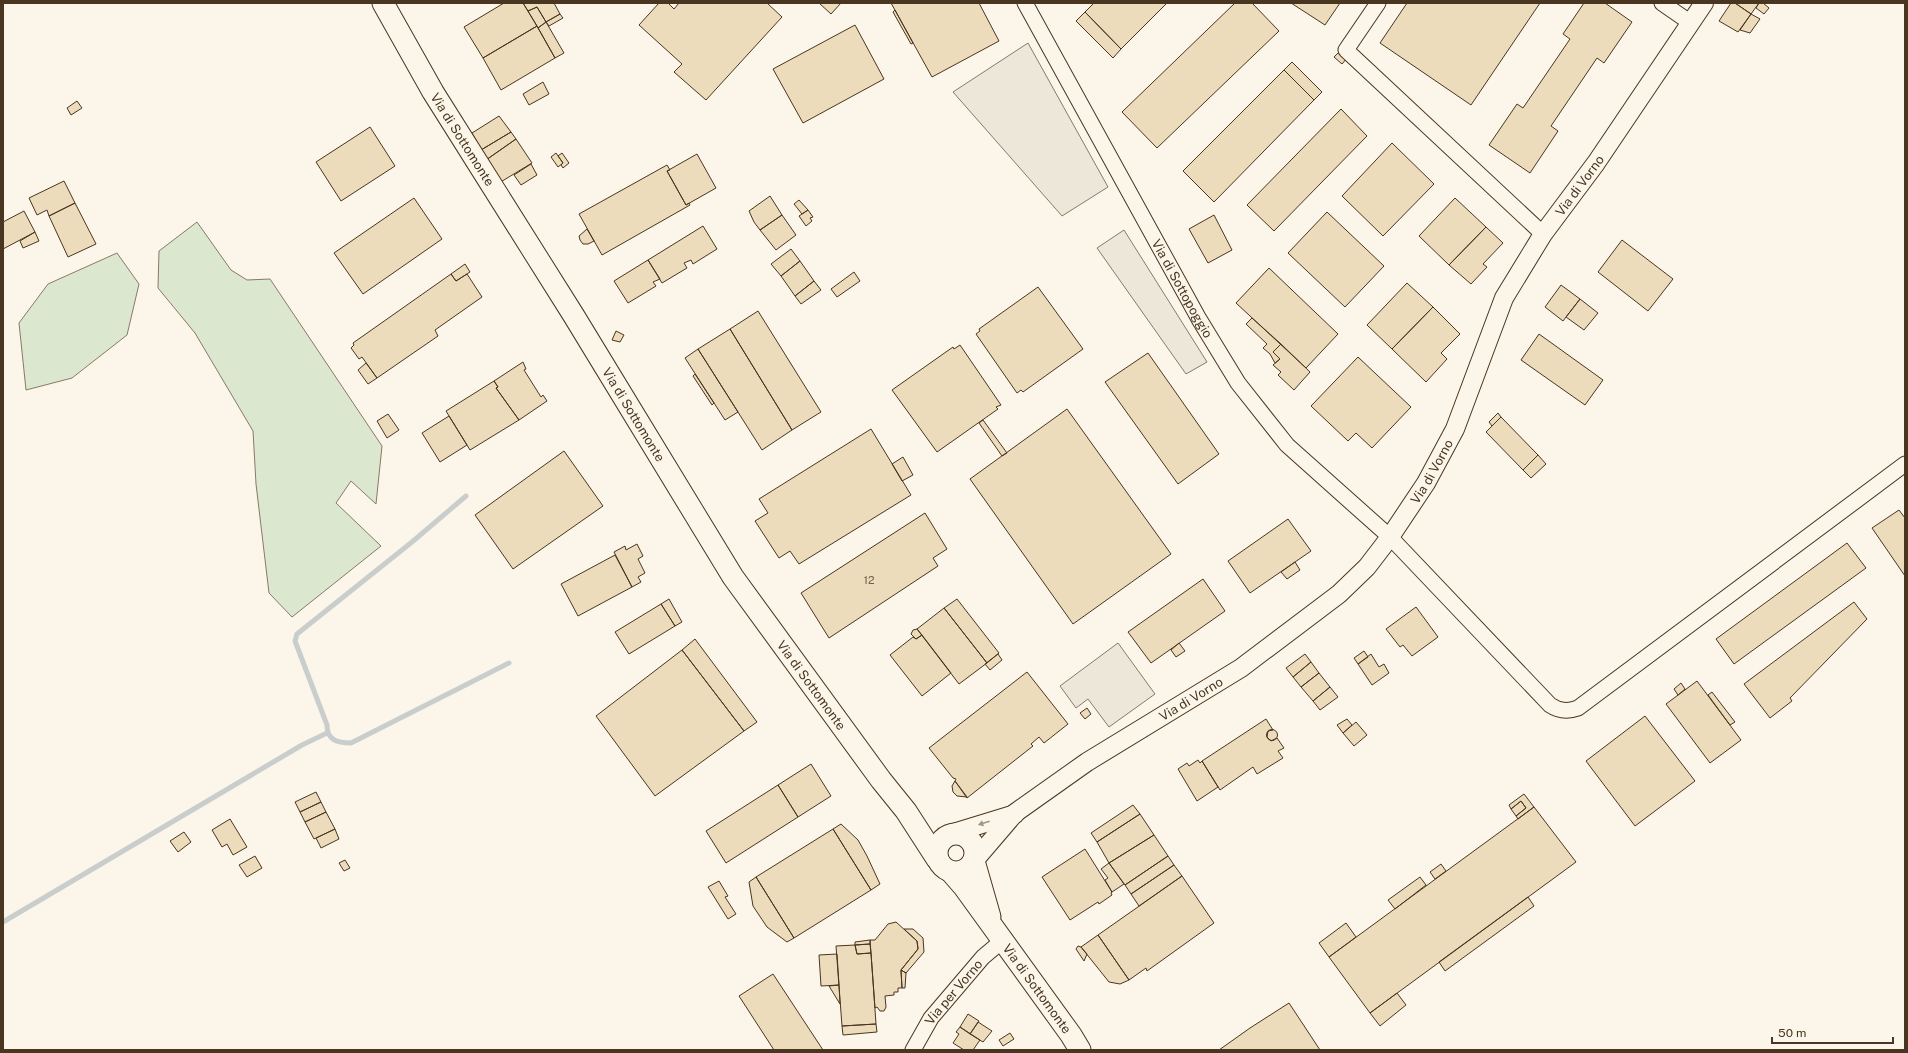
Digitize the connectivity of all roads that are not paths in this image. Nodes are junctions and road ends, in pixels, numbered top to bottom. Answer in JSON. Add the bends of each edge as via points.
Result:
{"nodes":[{"id":1,"x":383,"y":3,"type":"edge"},
{"id":2,"x":1025,"y":3,"type":"edge"},
{"id":3,"x":1378,"y":3,"type":"edge"},
{"id":4,"x":1662,"y":3,"type":"edge"},
{"id":5,"x":1704,"y":3,"type":"edge"},
{"id":6,"x":1692,"y":23,"type":"junction"},
{"id":7,"x":1543,"y":234,"type":"junction"},
{"id":8,"x":1905,"y":464,"type":"edge"},
{"id":9,"x":1390,"y":537,"type":"junction"},
{"id":10,"x":906,"y":811,"type":"junction"},
{"id":11,"x":1015,"y":813,"type":"junction"},
{"id":12,"x":953,"y":834,"type":"junction"},
{"id":13,"x":974,"y":861,"type":"junction"},
{"id":14,"x":944,"y":865,"type":"junction"},
{"id":15,"x":997,"y":934,"type":"junction"},
{"id":16,"x":913,"y":1050,"type":"edge"},
{"id":17,"x":1080,"y":1050,"type":"edge"}],
"edges":[{"from":1,"to":10,"type":"main road","name":"Via di Sottomonte","via":[[434,92],[734,576]]},
{"from":2,"to":9,"type":"street","name":"Via di Sottopoggio","via":[[1199,319],[1238,383],[1287,445]]},
{"from":3,"to":7,"type":"street","via":[[1346,50]]},
{"from":4,"to":6,"type":"street"},
{"from":5,"to":6,"type":"street","name":"Via di Vorno"},
{"from":6,"to":7,"type":"street","name":"Via di Vorno","via":[[1596,163]]},
{"from":7,"to":9,"type":"street","name":"Via di Vorno","via":[[1504,298],[1455,429],[1426,483]]},
{"from":8,"to":9,"type":"street","name":"Via di Sottopoggio","via":[[1578,708],[1570,711],[1556,709],[1550,705]]},
{"from":9,"to":11,"type":"street","name":"Via di Vorno","via":[[1367,567],[1339,594],[1266,650],[1087,762]]},
{"from":10,"to":12,"type":"main road","name":"Via di Sottomonte","via":[[930,825]]},
{"from":10,"to":14,"type":"main road","name":"Via di Sottomonte"},
{"from":11,"to":12,"type":"street","name":"Via di Vorno","one_way":true},
{"from":11,"to":13,"type":"street","name":"Via di Vorno"},
{"from":12,"to":13,"type":"main road","name":"Via di Sottomonte","via":[[960,834],[971,841],[975,847]]},
{"from":12,"to":14,"type":"main road","via":[[938,845]]},
{"from":13,"to":14,"type":"main road","via":[[965,871]]},
{"from":13,"to":15,"type":"main road","name":"Via di Sottomonte"},
{"from":14,"to":15,"type":"main road","name":"Via di Sottomonte"},
{"from":15,"to":16,"type":"street","name":"Via per Vorno","via":[[983,957],[931,1018]]},
{"from":15,"to":17,"type":"main road","name":"Via di Sottomonte"}]}
